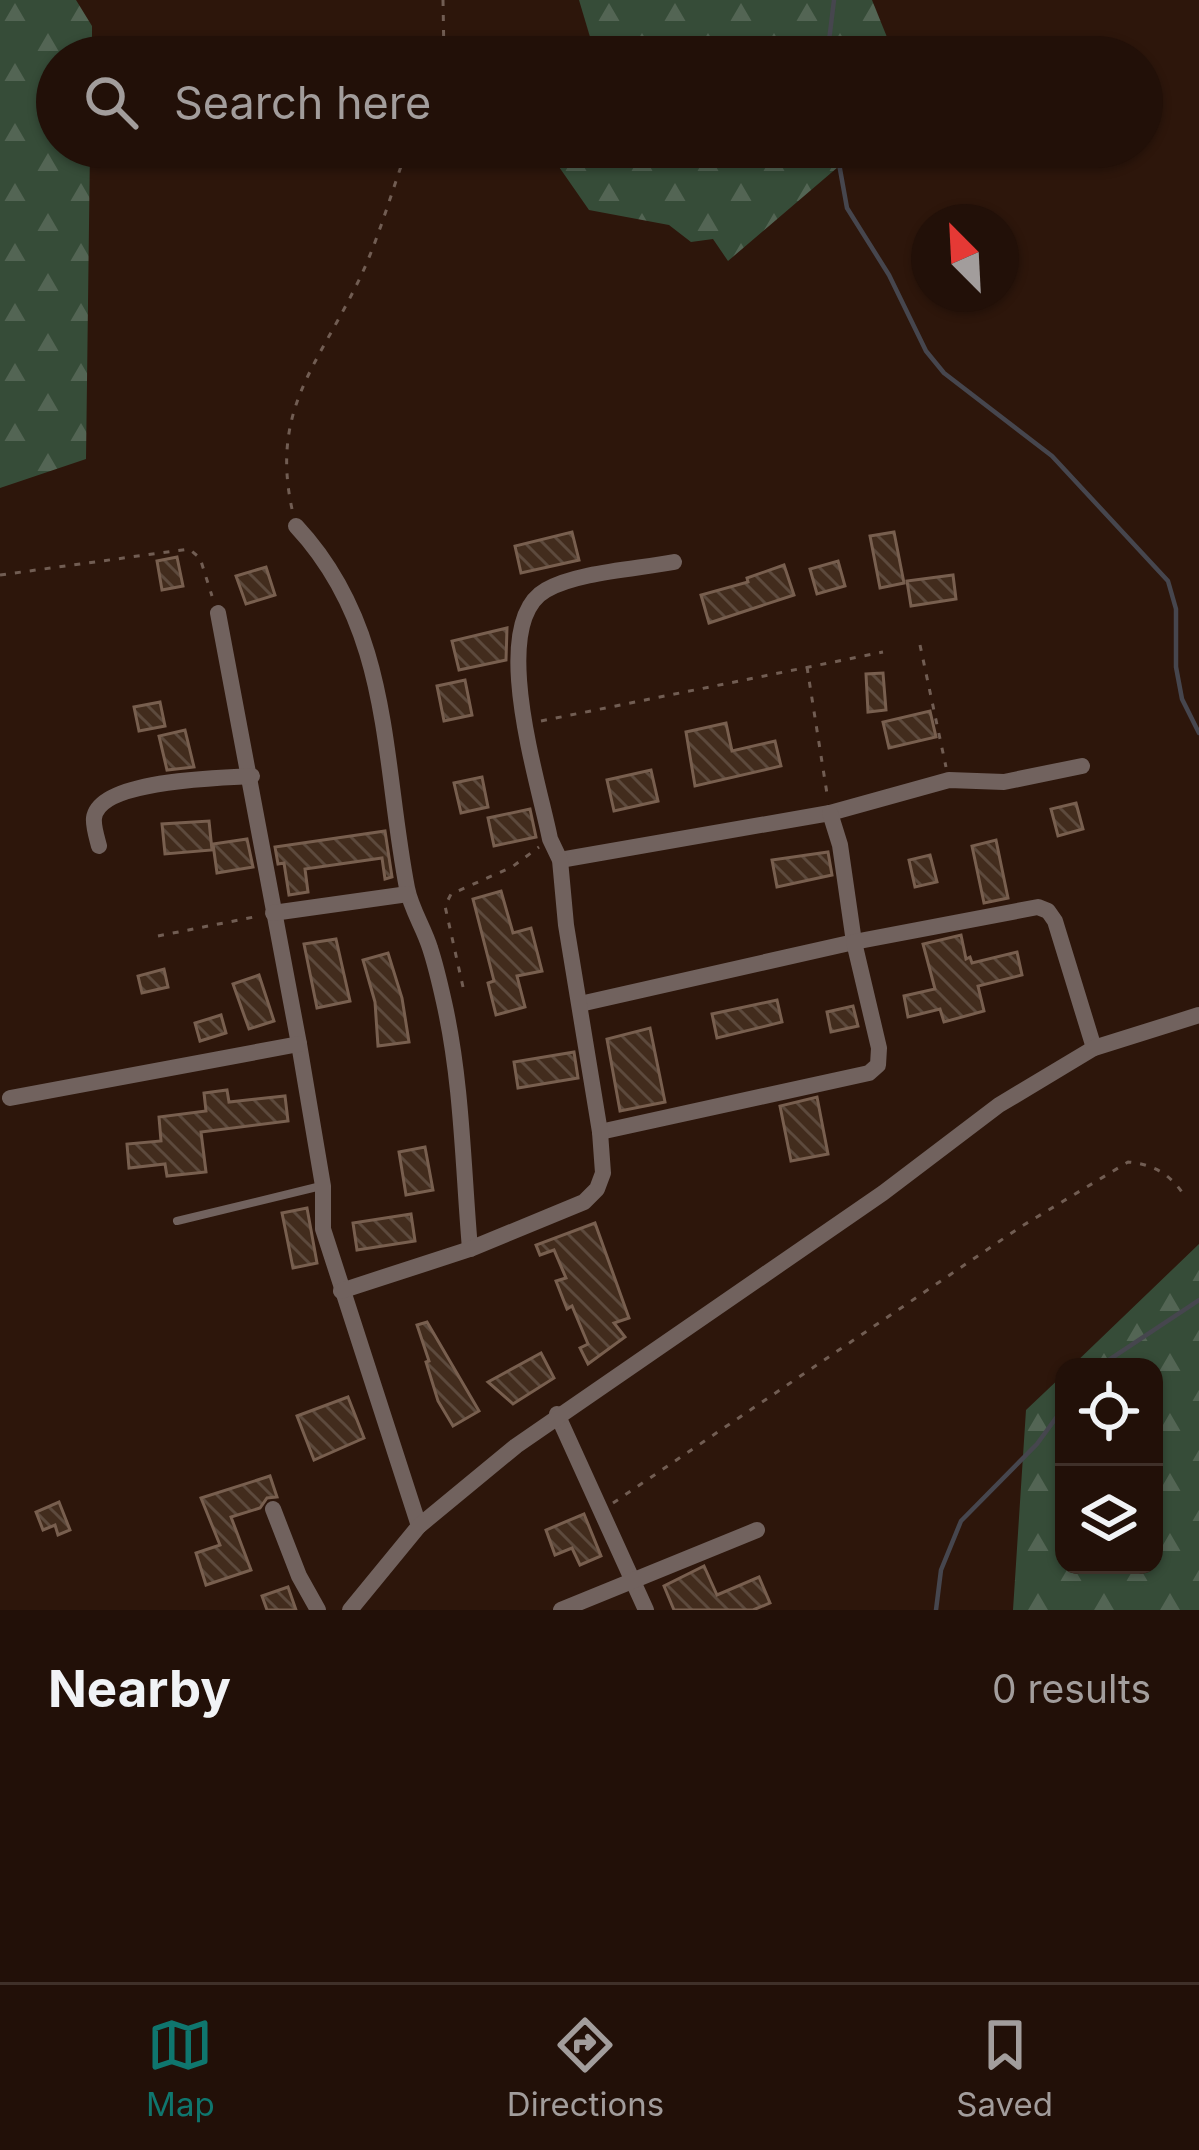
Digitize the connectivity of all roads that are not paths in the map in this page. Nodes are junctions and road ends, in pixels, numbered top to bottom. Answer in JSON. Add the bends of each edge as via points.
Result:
{"nodes":[{"id":1,"x":296,"y":526,"type":"road end"},
{"id":2,"x":674,"y":562,"type":"dead end"},
{"id":3,"x":218,"y":614,"type":"road end"},
{"id":4,"x":1082,"y":766,"type":"dead end"},
{"id":5,"x":252,"y":776,"type":"junction"},
{"id":6,"x":830,"y":814,"type":"junction"},
{"id":7,"x":99,"y":846,"type":"dead end"},
{"id":8,"x":560,"y":860,"type":"junction"},
{"id":9,"x":408,"y":894,"type":"junction"},
{"id":10,"x":273,"y":913,"type":"junction"},
{"id":11,"x":854,"y":942,"type":"junction"},
{"id":12,"x":580,"y":1004,"type":"junction"},
{"id":13,"x":1199,"y":1016,"type":"edge"},
{"id":14,"x":299,"y":1043,"type":"junction"},
{"id":15,"x":1094,"y":1048,"type":"junction"},
{"id":16,"x":10,"y":1098,"type":"dead end"},
{"id":17,"x":600,"y":1132,"type":"junction"},
{"id":18,"x":323,"y":1186,"type":"junction"},
{"id":19,"x":177,"y":1221,"type":"dead end"},
{"id":20,"x":470,"y":1249,"type":"junction"},
{"id":21,"x":341,"y":1291,"type":"junction"},
{"id":22,"x":557,"y":1414,"type":"junction"},
{"id":23,"x":273,"y":1509,"type":"dead end"},
{"id":24,"x":419,"y":1526,"type":"junction"},
{"id":25,"x":758,"y":1530,"type":"dead end"},
{"id":26,"x":633,"y":1579,"type":"junction"},
{"id":27,"x":318,"y":1610,"type":"edge"},
{"id":28,"x":350,"y":1610,"type":"edge"},
{"id":29,"x":561,"y":1610,"type":"edge"},
{"id":30,"x":646,"y":1610,"type":"edge"}],
"edges":[{"from":1,"to":9,"type":"street","via":[[332,568],[362,630]]},
{"from":2,"to":8,"type":"street","via":[[569,581],[526,606],[517,672]]},
{"from":3,"to":5,"type":"street"},
{"from":4,"to":6,"type":"street","via":[[1004,782],[949,780]]},
{"from":5,"to":7,"type":"street","via":[[116,794],[94,817]]},
{"from":5,"to":10,"type":"street"},
{"from":6,"to":8,"type":"street"},
{"from":6,"to":11,"type":"street"},
{"from":8,"to":12,"type":"street"},
{"from":9,"to":10,"type":"street"},
{"from":9,"to":20,"type":"street","via":[[445,1006]]},
{"from":10,"to":14,"type":"street"},
{"from":11,"to":12,"type":"street"},
{"from":11,"to":15,"type":"street","via":[[1048,911]]},
{"from":11,"to":17,"type":"street","via":[[879,1048],[868,1073]]},
{"from":12,"to":17,"type":"street"},
{"from":13,"to":15,"type":"street"},
{"from":14,"to":16,"type":"street"},
{"from":14,"to":18,"type":"street"},
{"from":15,"to":22,"type":"street","via":[[999,1105]]},
{"from":17,"to":20,"type":"street","via":[[603,1173],[584,1202]]},
{"from":18,"to":19,"type":"lane"},
{"from":18,"to":21,"type":"street","via":[[323,1229]]},
{"from":20,"to":21,"type":"street"},
{"from":21,"to":24,"type":"street"},
{"from":22,"to":24,"type":"street"},
{"from":22,"to":26,"type":"street"},
{"from":23,"to":27,"type":"street"},
{"from":24,"to":28,"type":"street"},
{"from":25,"to":26,"type":"street"},
{"from":26,"to":29,"type":"street"},
{"from":26,"to":30,"type":"street"}]}
